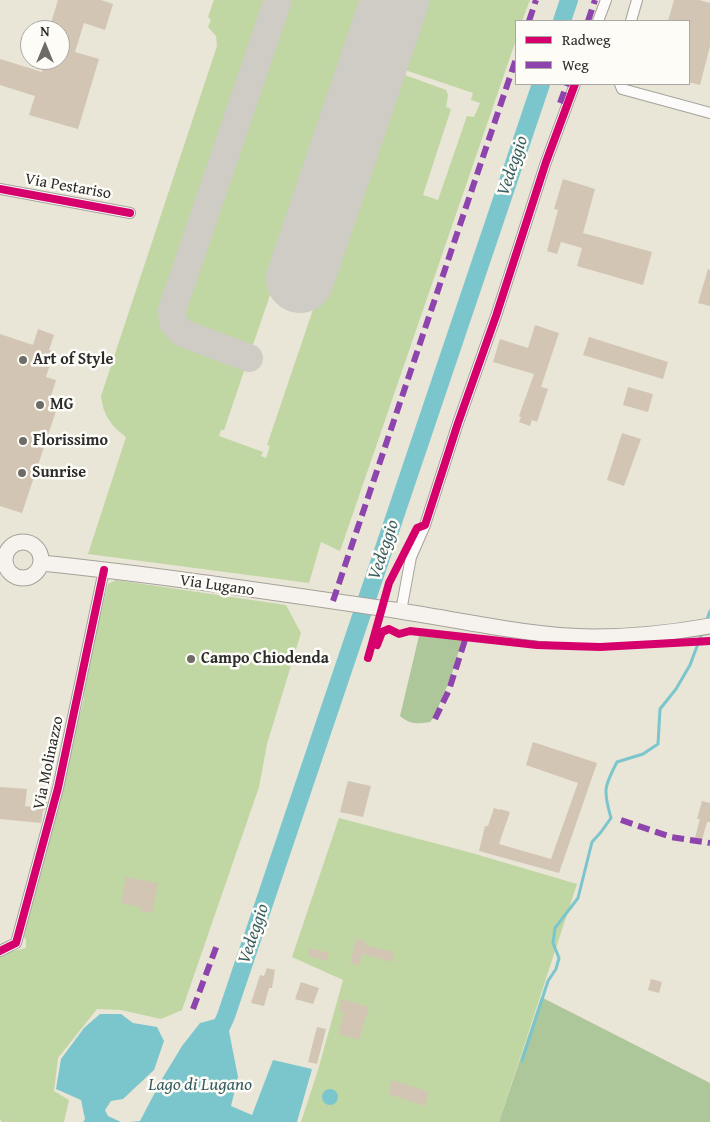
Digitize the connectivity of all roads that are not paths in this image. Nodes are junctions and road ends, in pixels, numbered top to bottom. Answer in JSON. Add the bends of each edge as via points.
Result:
{"nodes":[{"id":1,"x":606,"y":0,"type":"edge"},
{"id":2,"x":637,"y":0,"type":"edge"},
{"id":3,"x":598,"y":20,"type":"edge"},
{"id":4,"x":631,"y":20,"type":"edge"},
{"id":5,"x":575,"y":85,"type":"edge"},
{"id":6,"x":620,"y":85,"type":"edge"},
{"id":7,"x":710,"y":113,"type":"edge"},
{"id":8,"x":0,"y":189,"type":"edge"},
{"id":9,"x":130,"y":212,"type":"dead end"},
{"id":10,"x":2,"y":557,"type":"edge"},
{"id":11,"x":41,"y":563,"type":"junction"},
{"id":12,"x":104,"y":570,"type":"junction"},
{"id":13,"x":397,"y":611,"type":"junction"},
{"id":14,"x":703,"y":627,"type":"edge"},
{"id":15,"x":0,"y":951,"type":"edge"}],
"edges":[{"from":1,"to":3,"type":"street"},
{"from":2,"to":4,"type":"street"},
{"from":5,"to":13,"type":"street","via":[[425,526],[411,557]]},
{"from":6,"to":7,"type":"street","via":[[622,89]]},
{"from":8,"to":9,"type":"street","name":"Via Pestariso"},
{"from":10,"to":11,"type":"main road","via":[[7,570],[17,578],[35,574]]},
{"from":10,"to":11,"type":"main road","via":[[10,546],[28,542],[40,553]]},
{"from":11,"to":12,"type":"main road","name":"Via Lugano"},
{"from":12,"to":13,"type":"main road","name":"Via Lugano"},
{"from":12,"to":15,"type":"street","name":"Via Molinazzo","via":[[51,819],[16,943]]},
{"from":13,"to":14,"type":"main road","name":"Via Lugano","via":[[544,634],[592,637],[635,636]]}]}
